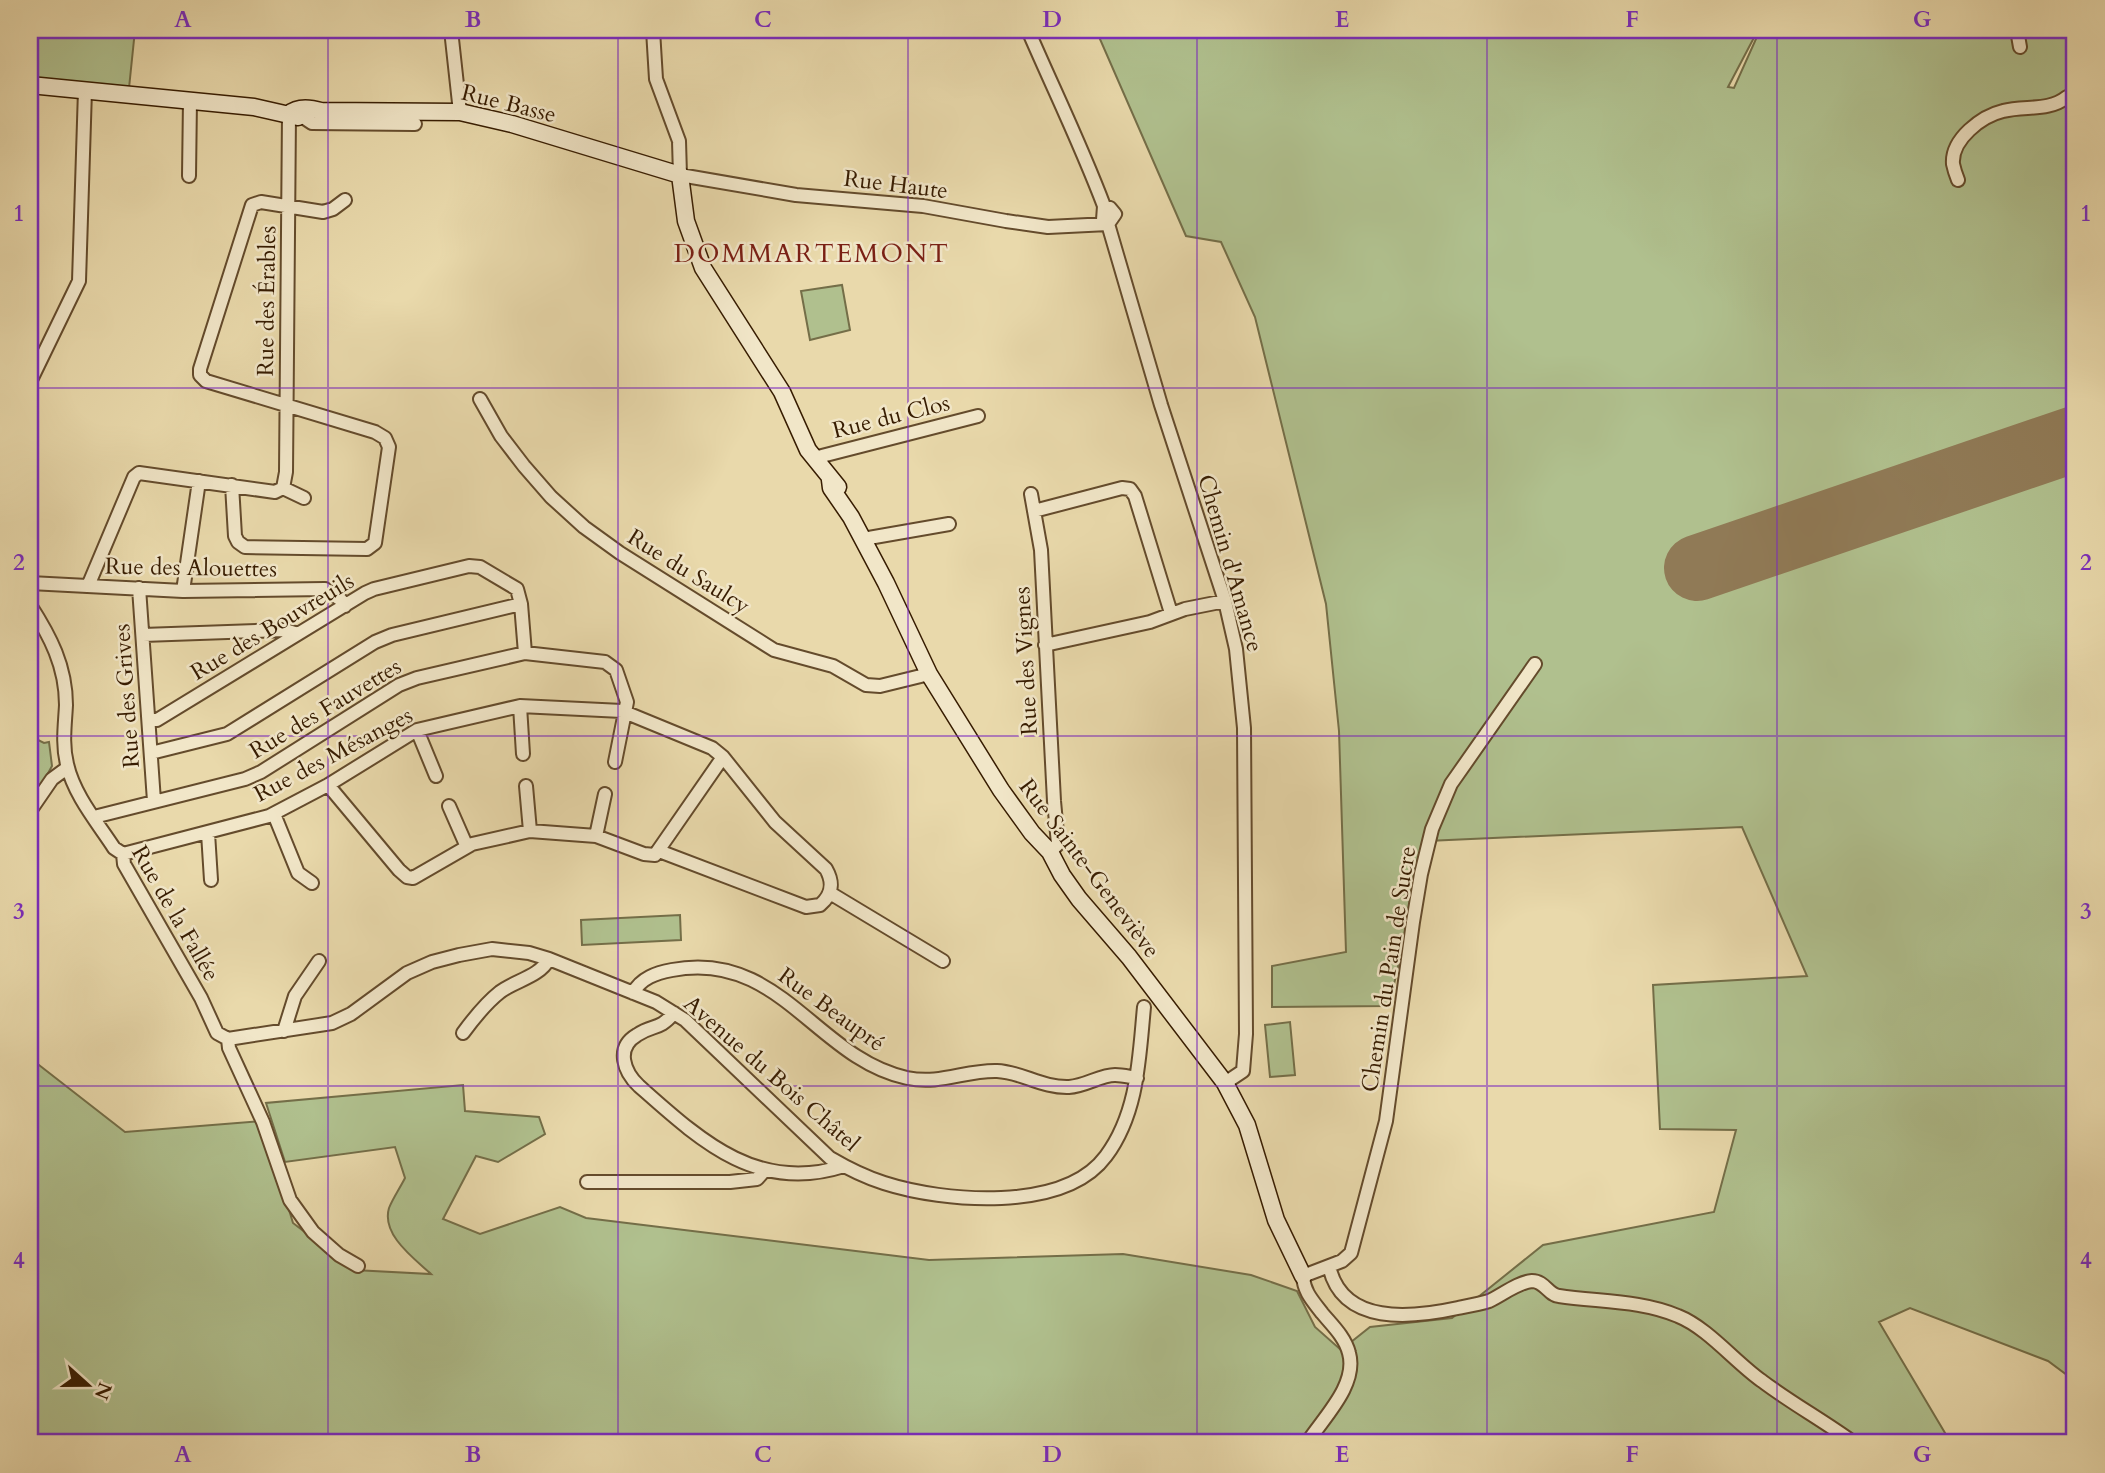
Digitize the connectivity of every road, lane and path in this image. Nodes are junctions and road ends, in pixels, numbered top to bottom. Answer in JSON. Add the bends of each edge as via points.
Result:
{"nodes":[{"id":1,"x":451,"y":30,"type":"edge"},
{"id":2,"x":653,"y":30,"type":"edge"},
{"id":3,"x":1028,"y":30,"type":"edge"},
{"id":4,"x":2017,"y":30,"type":"edge"},
{"id":5,"x":2020,"y":47,"type":"dead end"},
{"id":6,"x":30,"y":85,"type":"edge"},
{"id":7,"x":85,"y":90,"type":"junction"},
{"id":8,"x":2067,"y":97,"type":"dead end"},
{"id":9,"x":190,"y":100,"type":"junction"},
{"id":10,"x":460,"y":112,"type":"junction"},
{"id":11,"x":296,"y":115,"type":"junction"},
{"id":12,"x":415,"y":124,"type":"dead end"},
{"id":13,"x":680,"y":175,"type":"junction"},
{"id":14,"x":189,"y":176,"type":"dead end"},
{"id":15,"x":1958,"y":180,"type":"dead end"},
{"id":16,"x":345,"y":200,"type":"dead end"},
{"id":17,"x":288,"y":207,"type":"junction"},
{"id":18,"x":1108,"y":224,"type":"junction"},
{"id":19,"x":30,"y":382,"type":"edge"},
{"id":20,"x":480,"y":399,"type":"dead end"},
{"id":21,"x":286,"y":406,"type":"junction"},
{"id":22,"x":978,"y":416,"type":"dead end"},
{"id":23,"x":814,"y":458,"type":"junction"},
{"id":24,"x":199,"y":481,"type":"junction"},
{"id":25,"x":232,"y":485,"type":"junction"},
{"id":26,"x":283,"y":488,"type":"junction"},
{"id":27,"x":1031,"y":494,"type":"dead end"},
{"id":28,"x":304,"y":498,"type":"dead end"},
{"id":29,"x":1034,"y":511,"type":"junction"},
{"id":30,"x":949,"y":524,"type":"dead end"},
{"id":31,"x":863,"y":539,"type":"junction"},
{"id":32,"x":30,"y":583,"type":"edge"},
{"id":33,"x":88,"y":586,"type":"junction"},
{"id":34,"x":139,"y":588,"type":"junction"},
{"id":35,"x":183,"y":591,"type":"junction"},
{"id":36,"x":1225,"y":601,"type":"junction"},
{"id":37,"x":522,"y":604,"type":"junction"},
{"id":38,"x":30,"y":605,"type":"edge"},
{"id":39,"x":345,"y":606,"type":"junction"},
{"id":40,"x":1171,"y":613,"type":"junction"},
{"id":41,"x":298,"y":634,"type":"junction"},
{"id":42,"x":144,"y":635,"type":"junction"},
{"id":43,"x":1045,"y":645,"type":"junction"},
{"id":44,"x":525,"y":653,"type":"junction"},
{"id":45,"x":1535,"y":664,"type":"dead end"},
{"id":46,"x":929,"y":674,"type":"junction"},
{"id":47,"x":520,"y":706,"type":"junction"},
{"id":48,"x":626,"y":712,"type":"junction"},
{"id":49,"x":149,"y":720,"type":"junction"},
{"id":50,"x":417,"y":730,"type":"junction"},
{"id":51,"x":151,"y":753,"type":"junction"},
{"id":52,"x":523,"y":754,"type":"dead end"},
{"id":53,"x":723,"y":757,"type":"junction"},
{"id":54,"x":615,"y":762,"type":"dead end"},
{"id":55,"x":67,"y":768,"type":"junction"},
{"id":56,"x":436,"y":776,"type":"dead end"},
{"id":57,"x":328,"y":785,"type":"junction"},
{"id":58,"x":526,"y":786,"type":"dead end"},
{"id":59,"x":605,"y":794,"type":"dead end"},
{"id":60,"x":154,"y":802,"type":"junction"},
{"id":61,"x":449,"y":807,"type":"dead end"},
{"id":62,"x":30,"y":811,"type":"edge"},
{"id":63,"x":274,"y":814,"type":"junction"},
{"id":64,"x":94,"y":817,"type":"junction"},
{"id":65,"x":530,"y":831,"type":"junction"},
{"id":66,"x":208,"y":833,"type":"junction"},
{"id":67,"x":596,"y":836,"type":"junction"},
{"id":68,"x":467,"y":847,"type":"junction"},
{"id":69,"x":1047,"y":848,"type":"junction"},
{"id":70,"x":659,"y":850,"type":"junction"},
{"id":71,"x":122,"y":854,"type":"junction"},
{"id":72,"x":211,"y":880,"type":"dead end"},
{"id":73,"x":312,"y":883,"type":"dead end"},
{"id":74,"x":830,"y":893,"type":"junction"},
{"id":75,"x":549,"y":959,"type":"junction"},
{"id":76,"x":319,"y":961,"type":"dead end"},
{"id":77,"x":943,"y":961,"type":"dead end"},
{"id":78,"x":633,"y":993,"type":"junction"},
{"id":79,"x":1144,"y":1007,"type":"dead end"},
{"id":80,"x":674,"y":1013,"type":"junction"},
{"id":81,"x":284,"y":1031,"type":"junction"},
{"id":82,"x":463,"y":1033,"type":"dead end"},
{"id":83,"x":228,"y":1039,"type":"junction"},
{"id":84,"x":1136,"y":1078,"type":"junction"},
{"id":85,"x":1225,"y":1083,"type":"junction"},
{"id":86,"x":844,"y":1166,"type":"junction"},
{"id":87,"x":765,"y":1170,"type":"junction"},
{"id":88,"x":587,"y":1182,"type":"dead end"},
{"id":89,"x":358,"y":1266,"type":"dead end"},
{"id":90,"x":1329,"y":1266,"type":"junction"},
{"id":91,"x":1303,"y":1276,"type":"junction"},
{"id":92,"x":1307,"y":1443,"type":"edge"},
{"id":93,"x":1854,"y":1443,"type":"edge"}],
"edges":[{"from":1,"to":10,"type":"street"},
{"from":2,"to":13,"type":"street","via":[[656,79],[679,141]]},
{"from":3,"to":18,"type":"street","name":"Chemin d'Amance","via":[[1104,206],[1115,214]]},
{"from":4,"to":5,"type":"street"},
{"from":6,"to":7,"type":"street","name":"Rue Basse"},
{"from":7,"to":9,"type":"street","name":"Rue Basse"},
{"from":7,"to":19,"type":"street","via":[[79,281]]},
{"from":8,"to":15,"type":"street","via":[[2045,107],[2002,111],[1973,128],[1956,147],[1953,165]]},
{"from":9,"to":11,"type":"street","name":"Rue Basse"},
{"from":9,"to":14,"type":"street"},
{"from":10,"to":11,"type":"street","name":"Rue Basse","via":[[295,109]]},
{"from":10,"to":13,"type":"street","name":"Rue Basse"},
{"from":11,"to":12,"type":"street","via":[[312,122]]},
{"from":11,"to":17,"type":"street","name":"Rue des Érables"},
{"from":13,"to":18,"type":"street","name":"Rue Haute","via":[[796,195],[923,206],[1048,227]]},
{"from":13,"to":23,"type":"street","name":"Rue Sainte-Geneviève","via":[[686,221],[703,268],[782,392]]},
{"from":16,"to":17,"type":"street","via":[[328,211]]},
{"from":17,"to":21,"type":"street","name":"Rue des Érables"},
{"from":17,"to":21,"type":"street","via":[[257,202],[249,209],[200,369],[206,381]]},
{"from":18,"to":36,"type":"street","name":"Chemin d'Amance"},
{"from":20,"to":46,"type":"street","name":"Rue du Saulcy","via":[[524,466],[584,527],[774,650],[833,666],[866,685]]},
{"from":21,"to":25,"type":"street","via":[[375,432],[387,441],[375,543],[366,549],[245,547],[236,540]]},
{"from":21,"to":26,"type":"street","name":"Rue des Érables"},
{"from":22,"to":23,"type":"street","name":"Rue du Clos"},
{"from":23,"to":31,"type":"street","name":"Rue Sainte-Geneviève","via":[[848,503]]},
{"from":24,"to":25,"type":"street"},
{"from":24,"to":33,"type":"street","via":[[144,472],[134,477]]},
{"from":24,"to":35,"type":"street"},
{"from":25,"to":26,"type":"street","via":[[275,492]]},
{"from":26,"to":28,"type":"street"},
{"from":27,"to":29,"type":"street","name":"Rue des Vignes"},
{"from":29,"to":40,"type":"street","via":[[1122,488],[1133,491]]},
{"from":29,"to":43,"type":"street","name":"Rue des Vignes","via":[[1041,550]]},
{"from":30,"to":31,"type":"street"},
{"from":31,"to":46,"type":"street","name":"Rue Sainte-Geneviève"},
{"from":32,"to":33,"type":"street","name":"Rue des Alouettes"},
{"from":33,"to":34,"type":"street","name":"Rue des Alouettes"},
{"from":34,"to":35,"type":"street","name":"Rue des Alouettes"},
{"from":34,"to":42,"type":"street","name":"Rue des Grives"},
{"from":35,"to":39,"type":"street","name":"Rue des Alouettes","via":[[325,589]]},
{"from":36,"to":40,"type":"street"},
{"from":36,"to":85,"type":"street","name":"Chemin d'Amance","via":[[1236,649],[1244,728],[1246,983],[1244,1068]]},
{"from":37,"to":39,"type":"street","name":"Rue des Bouvreuils","via":[[517,589],[474,565],[374,589]]},
{"from":37,"to":44,"type":"street"},
{"from":37,"to":51,"type":"street","via":[[392,635],[228,734]]},
{"from":38,"to":55,"type":"street","name":"Rue de la Fallée","via":[[57,651],[63,673]]},
{"from":39,"to":41,"type":"street","name":"Rue des Bouvreuils"},
{"from":40,"to":43,"type":"street","via":[[1150,622]]},
{"from":41,"to":42,"type":"street","via":[[285,630]]},
{"from":41,"to":49,"type":"street","name":"Rue des Bouvreuils","via":[[157,720]]},
{"from":42,"to":49,"type":"street","name":"Rue des Grives"},
{"from":43,"to":69,"type":"street","name":"Rue des Vignes","via":[[1058,826]]},
{"from":44,"to":48,"type":"street","name":"Rue des Fauvettes","via":[[611,665],[617,670]]},
{"from":44,"to":60,"type":"street","name":"Rue des Fauvettes","via":[[417,678],[261,772]]},
{"from":45,"to":90,"type":"street","name":"Chemin du Pain de Sucre","via":[[1451,784],[1432,830],[1415,910],[1383,1137],[1351,1253]]},
{"from":46,"to":69,"type":"street","name":"Rue Sainte-Geneviève","via":[[1001,790]]},
{"from":47,"to":48,"type":"street","name":"Rue des Mésanges"},
{"from":47,"to":50,"type":"street","name":"Rue des Mésanges"},
{"from":47,"to":52,"type":"street"},
{"from":48,"to":53,"type":"street","name":"Rue des Mésanges","via":[[712,748]]},
{"from":48,"to":54,"type":"street"},
{"from":49,"to":51,"type":"street","name":"Rue des Grives"},
{"from":50,"to":56,"type":"street"},
{"from":50,"to":57,"type":"street","name":"Rue des Mésanges"},
{"from":51,"to":60,"type":"street","name":"Rue des Grives"},
{"from":53,"to":70,"type":"street"},
{"from":53,"to":74,"type":"street","via":[[775,822],[826,869]]},
{"from":55,"to":62,"type":"street","via":[[52,779]]},
{"from":55,"to":64,"type":"street","name":"Rue de la Fallée"},
{"from":57,"to":63,"type":"street","name":"Rue des Mésanges"},
{"from":57,"to":68,"type":"street","via":[[407,877],[416,877]]},
{"from":58,"to":65,"type":"street"},
{"from":59,"to":67,"type":"street"},
{"from":60,"to":64,"type":"street","name":"Rue des Fauvettes"},
{"from":61,"to":68,"type":"street"},
{"from":63,"to":66,"type":"street","name":"Rue des Mésanges"},
{"from":63,"to":73,"type":"street","via":[[298,873]]},
{"from":64,"to":71,"type":"street","name":"Rue de la Fallée"},
{"from":65,"to":67,"type":"street"},
{"from":65,"to":68,"type":"street"},
{"from":66,"to":71,"type":"street","name":"Rue des Mésanges"},
{"from":66,"to":72,"type":"street"},
{"from":67,"to":70,"type":"street","via":[[648,855]]},
{"from":69,"to":85,"type":"street","name":"Rue Sainte-Geneviève","via":[[1079,899]]},
{"from":70,"to":74,"type":"street","via":[[806,907],[820,905]]},
{"from":71,"to":83,"type":"street","name":"Rue de la Fallée","via":[[217,1033]]},
{"from":74,"to":77,"type":"street"},
{"from":75,"to":78,"type":"street","name":"Avenue du Bois Châtel"},
{"from":75,"to":81,"type":"street","name":"Avenue du Bois Châtel","via":[[503,950],[451,957],[422,965],[339,1020]]},
{"from":75,"to":82,"type":"street","via":[[538,973],[494,997]]},
{"from":76,"to":81,"type":"street","via":[[295,996]]},
{"from":78,"to":80,"type":"street","name":"Avenue du Bois Châtel"},
{"from":78,"to":84,"type":"street","name":"Rue Beaupré","via":[[646,978],[681,968],[746,976],[792,1005],[850,1054],[909,1079],[948,1080],[999,1071],[1043,1085],[1078,1087],[1115,1075]]},
{"from":79,"to":84,"type":"street","name":"Avenue du Bois Châtel"},
{"from":80,"to":86,"type":"street","name":"Avenue du Bois Châtel"},
{"from":80,"to":87,"type":"street","via":[[663,1024],[630,1040],[624,1055],[627,1073],[704,1141]]},
{"from":81,"to":83,"type":"street","name":"Avenue du Bois Châtel"},
{"from":83,"to":89,"type":"street","name":"Rue de la Fallée","via":[[290,1200],[313,1232]]},
{"from":84,"to":86,"type":"street","name":"Avenue du Bois Châtel","via":[[1129,1112],[1105,1158],[1083,1178],[1047,1192],[988,1197],[936,1194],[886,1183]]},
{"from":85,"to":91,"type":"street","name":"Rue Sainte-Geneviève","via":[[1247,1125],[1276,1220]]},
{"from":86,"to":87,"type":"street","via":[[817,1173]]},
{"from":87,"to":88,"type":"street","via":[[757,1179],[730,1182]]},
{"from":90,"to":91,"type":"street","name":"Chemin du Pain de Sucre"},
{"from":90,"to":93,"type":"street","via":[[1340,1292],[1381,1314],[1435,1313],[1487,1301],[1531,1282],[1543,1284],[1556,1296],[1674,1314],[1695,1325],[1761,1381]]},
{"from":91,"to":92,"type":"street","via":[[1304,1289],[1340,1336],[1350,1362],[1342,1392]]}]}
